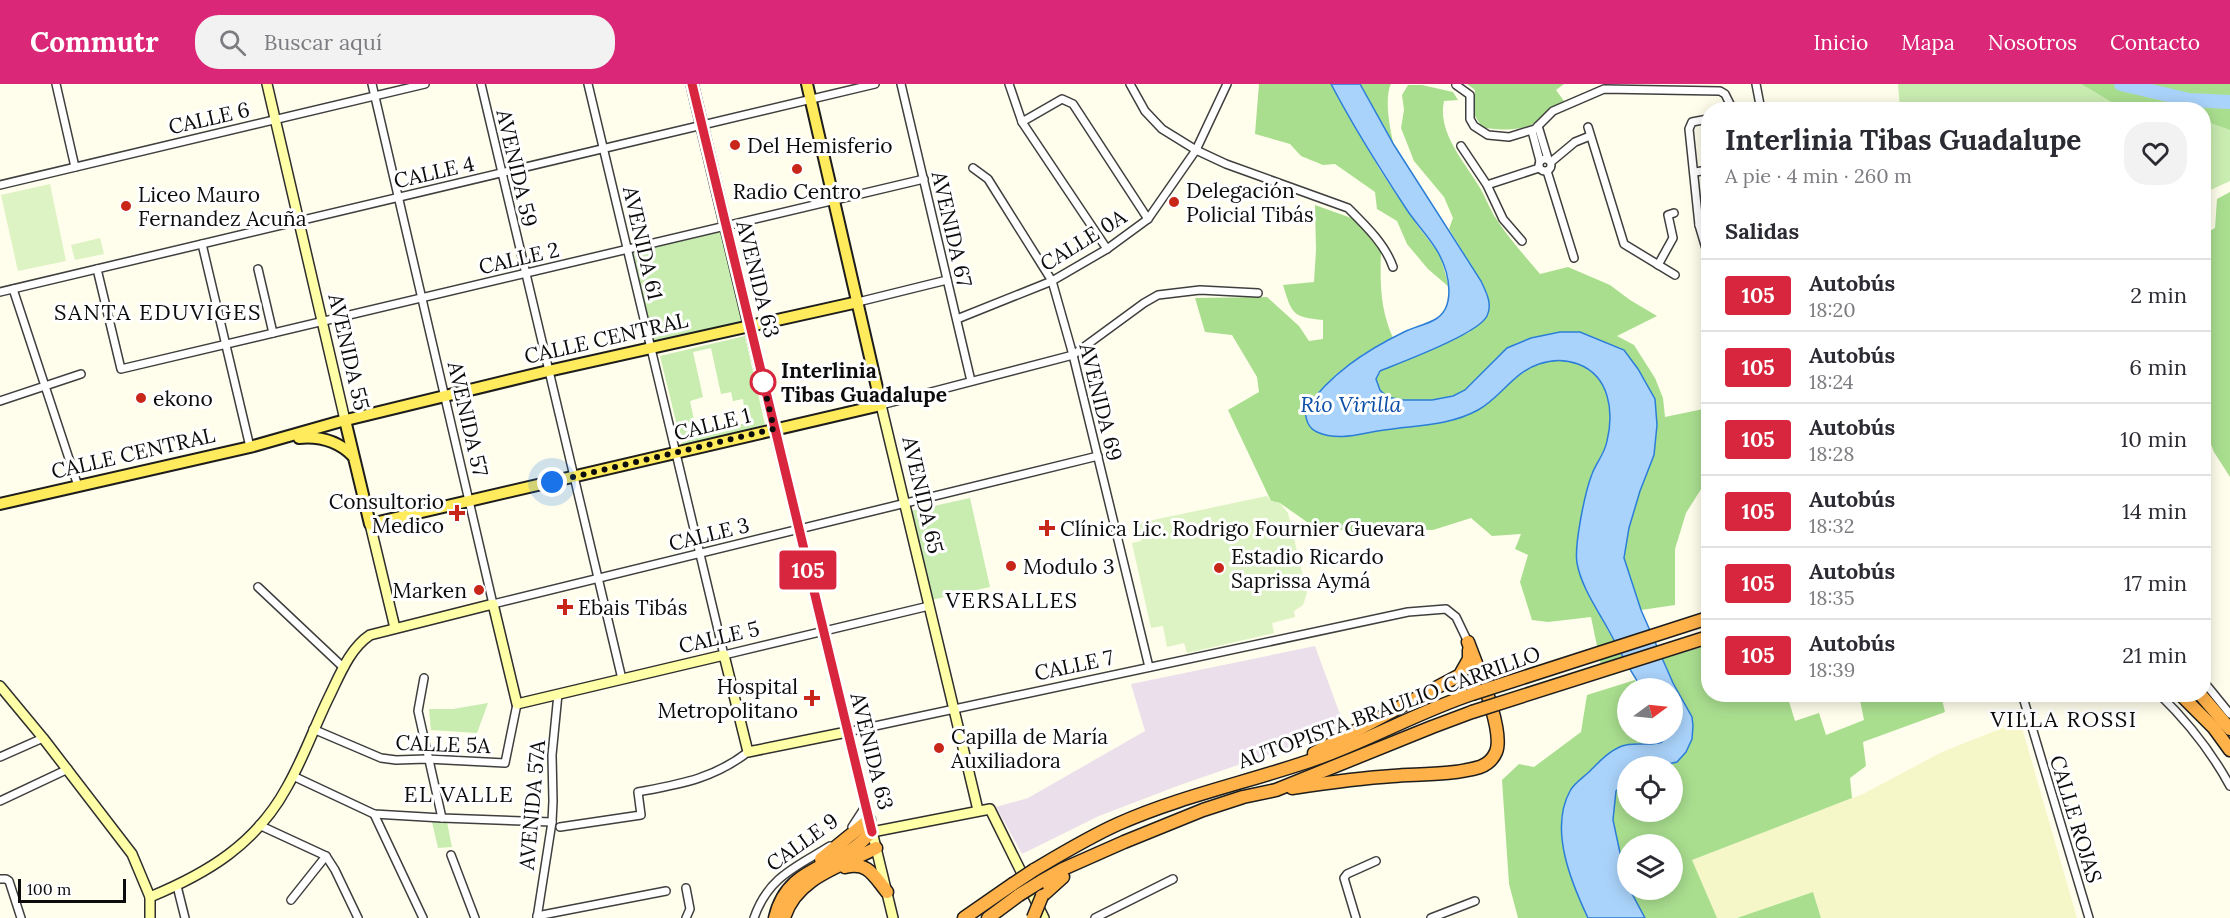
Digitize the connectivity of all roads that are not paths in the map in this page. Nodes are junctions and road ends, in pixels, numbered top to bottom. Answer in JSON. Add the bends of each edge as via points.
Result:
{"nodes":[{"id":1,"x":56,"y":84,"type":"edge"},
{"id":2,"x":267,"y":84,"type":"edge"},
{"id":3,"x":372,"y":84,"type":"edge"},
{"id":4,"x":425,"y":84,"type":"edge"},
{"id":5,"x":481,"y":84,"type":"edge"},
{"id":6,"x":588,"y":84,"type":"edge"},
{"id":7,"x":692,"y":84,"type":"edge"},
{"id":8,"x":807,"y":84,"type":"edge"},
{"id":9,"x":875,"y":84,"type":"edge"},
{"id":10,"x":901,"y":84,"type":"edge"},
{"id":11,"x":1009,"y":84,"type":"edge"},
{"id":12,"x":1130,"y":84,"type":"edge"},
{"id":13,"x":1227,"y":84,"type":"edge"},
{"id":14,"x":1756,"y":84,"type":"edge"},
{"id":15,"x":1456,"y":85,"type":"edge"},
{"id":16,"x":374,"y":96,"type":"junction"},
{"id":17,"x":811,"y":99,"type":"junction"},
{"id":18,"x":1729,"y":102,"type":"edge"},
{"id":19,"x":1760,"y":102,"type":"edge"},
{"id":20,"x":275,"y":120,"type":"junction"},
{"id":21,"x":1701,"y":120,"type":"edge"},
{"id":22,"x":1022,"y":122,"type":"junction"},
{"id":23,"x":702,"y":125,"type":"junction"},
{"id":24,"x":1588,"y":127,"type":"dead end"},
{"id":25,"x":1535,"y":128,"type":"junction"},
{"id":26,"x":1590,"y":136,"type":"junction"},
{"id":27,"x":1461,"y":146,"type":"dead end"},
{"id":28,"x":603,"y":148,"type":"junction"},
{"id":29,"x":1196,"y":150,"type":"junction"},
{"id":30,"x":1545,"y":164,"type":"junction"},
{"id":31,"x":75,"y":167,"type":"junction"},
{"id":32,"x":973,"y":168,"type":"dead end"},
{"id":33,"x":1701,"y":171,"type":"edge"},
{"id":34,"x":1695,"y":172,"type":"junction"},
{"id":35,"x":501,"y":173,"type":"junction"},
{"id":36,"x":924,"y":179,"type":"junction"},
{"id":37,"x":0,"y":185,"type":"edge"},
{"id":38,"x":1487,"y":185,"type":"junction"},
{"id":39,"x":398,"y":197,"type":"junction"},
{"id":40,"x":834,"y":201,"type":"junction"},
{"id":41,"x":1674,"y":213,"type":"dead end"},
{"id":42,"x":1148,"y":219,"type":"junction"},
{"id":43,"x":298,"y":221,"type":"junction"},
{"id":44,"x":1699,"y":225,"type":"joint"},
{"id":45,"x":725,"y":226,"type":"junction"},
{"id":46,"x":1701,"y":232,"type":"edge"},
{"id":47,"x":1522,"y":241,"type":"dead end"},
{"id":48,"x":202,"y":244,"type":"junction"},
{"id":49,"x":627,"y":249,"type":"junction"},
{"id":50,"x":1107,"y":249,"type":"junction"},
{"id":51,"x":1574,"y":258,"type":"dead end"},
{"id":52,"x":1658,"y":265,"type":"junction"},
{"id":53,"x":1393,"y":267,"type":"dead end"},
{"id":54,"x":97,"y":268,"type":"junction"},
{"id":55,"x":258,"y":268,"type":"dead end"},
{"id":56,"x":524,"y":273,"type":"junction"},
{"id":57,"x":1675,"y":275,"type":"dead end"},
{"id":58,"x":947,"y":280,"type":"junction"},
{"id":59,"x":1052,"y":281,"type":"junction"},
{"id":60,"x":13,"y":289,"type":"junction"},
{"id":61,"x":0,"y":292,"type":"edge"},
{"id":62,"x":1258,"y":293,"type":"dead end"},
{"id":63,"x":421,"y":298,"type":"junction"},
{"id":64,"x":858,"y":302,"type":"junction"},
{"id":65,"x":957,"y":319,"type":"junction"},
{"id":66,"x":321,"y":321,"type":"junction"},
{"id":67,"x":749,"y":324,"type":"junction"},
{"id":68,"x":273,"y":333,"type":"junction"},
{"id":69,"x":226,"y":344,"type":"junction"},
{"id":70,"x":651,"y":347,"type":"junction"},
{"id":71,"x":1073,"y":355,"type":"junction"},
{"id":72,"x":548,"y":371,"type":"junction"},
{"id":73,"x":81,"y":374,"type":"dead end"},
{"id":74,"x":971,"y":381,"type":"junction"},
{"id":75,"x":45,"y":387,"type":"junction"},
{"id":76,"x":445,"y":396,"type":"junction"},
{"id":77,"x":0,"y":401,"type":"edge"},
{"id":78,"x":881,"y":405,"type":"junction"},
{"id":79,"x":345,"y":420,"type":"junction"},
{"id":80,"x":774,"y":429,"type":"junction"},
{"id":81,"x":275,"y":440,"type":"junction"},
{"id":82,"x":250,"y":447,"type":"junction"},
{"id":83,"x":676,"y":453,"type":"junction"},
{"id":84,"x":1098,"y":456,"type":"junction"},
{"id":85,"x":354,"y":457,"type":"junction"},
{"id":86,"x":573,"y":477,"type":"junction"},
{"id":87,"x":78,"y":486,"type":"junction"},
{"id":88,"x":469,"y":501,"type":"junction"},
{"id":89,"x":0,"y":504,"type":"edge"},
{"id":90,"x":905,"y":505,"type":"junction"},
{"id":91,"x":370,"y":524,"type":"junction"},
{"id":92,"x":798,"y":531,"type":"junction"},
{"id":93,"x":700,"y":554,"type":"junction"},
{"id":94,"x":598,"y":579,"type":"junction"},
{"id":95,"x":258,"y":587,"type":"dead end"},
{"id":96,"x":494,"y":604,"type":"junction"},
{"id":97,"x":929,"y":606,"type":"junction"},
{"id":98,"x":1701,"y":620,"type":"edge"},
{"id":99,"x":395,"y":628,"type":"junction"},
{"id":100,"x":822,"y":631,"type":"junction"},
{"id":101,"x":1701,"y":639,"type":"edge"},
{"id":102,"x":1468,"y":642,"type":"junction"},
{"id":103,"x":724,"y":655,"type":"junction"},
{"id":104,"x":1149,"y":667,"type":"junction"},
{"id":105,"x":344,"y":668,"type":"junction"},
{"id":106,"x":1460,"y":675,"type":"junction"},
{"id":107,"x":424,"y":678,"type":"dead end"},
{"id":108,"x":622,"y":679,"type":"junction"},
{"id":109,"x":0,"y":686,"type":"edge"},
{"id":110,"x":2211,"y":691,"type":"edge"},
{"id":111,"x":558,"y":694,"type":"junction"},
{"id":112,"x":1487,"y":694,"type":"junction"},
{"id":113,"x":2024,"y":702,"type":"edge"},
{"id":114,"x":2166,"y":702,"type":"edge"},
{"id":115,"x":2188,"y":702,"type":"edge"},
{"id":116,"x":2207,"y":702,"type":"edge"},
{"id":117,"x":517,"y":704,"type":"junction"},
{"id":118,"x":954,"y":709,"type":"junction"},
{"id":119,"x":2230,"y":714,"type":"edge"},
{"id":120,"x":313,"y":729,"type":"junction"},
{"id":121,"x":2230,"y":729,"type":"edge"},
{"id":122,"x":847,"y":732,"type":"junction"},
{"id":123,"x":43,"y":738,"type":"junction"},
{"id":124,"x":2230,"y":750,"type":"edge"},
{"id":125,"x":748,"y":753,"type":"junction"},
{"id":126,"x":0,"y":757,"type":"edge"},
{"id":127,"x":428,"y":759,"type":"junction"},
{"id":128,"x":505,"y":763,"type":"joint"},
{"id":129,"x":1287,"y":768,"type":"junction"},
{"id":130,"x":68,"y":769,"type":"junction"},
{"id":131,"x":293,"y":776,"type":"junction"},
{"id":132,"x":2230,"y":786,"type":"edge"},
{"id":133,"x":1276,"y":790,"type":"junction"},
{"id":134,"x":0,"y":801,"type":"edge"},
{"id":135,"x":865,"y":807,"type":"junction"},
{"id":136,"x":978,"y":810,"type":"junction"},
{"id":137,"x":374,"y":814,"type":"junction"},
{"id":138,"x":442,"y":818,"type":"junction"},
{"id":139,"x":552,"y":822,"type":"junction"},
{"id":140,"x":260,"y":825,"type":"junction"},
{"id":141,"x":870,"y":826,"type":"junction"},
{"id":142,"x":560,"y":827,"type":"dead end"},
{"id":143,"x":876,"y":848,"type":"junction"},
{"id":144,"x":451,"y":855,"type":"dead end"},
{"id":145,"x":326,"y":856,"type":"junction"},
{"id":146,"x":1092,"y":856,"type":"junction"},
{"id":147,"x":1376,"y":861,"type":"dead end"},
{"id":148,"x":826,"y":872,"type":"junction"},
{"id":149,"x":0,"y":879,"type":"edge"},
{"id":150,"x":1173,"y":879,"type":"dead end"},
{"id":151,"x":177,"y":886,"type":"junction"},
{"id":152,"x":686,"y":888,"type":"dead end"},
{"id":153,"x":1016,"y":890,"type":"junction"},
{"id":154,"x":666,"y":891,"type":"dead end"},
{"id":155,"x":887,"y":892,"type":"junction"},
{"id":156,"x":150,"y":897,"type":"junction"},
{"id":157,"x":291,"y":900,"type":"dead end"},
{"id":158,"x":1474,"y":901,"type":"dead end"},
{"id":159,"x":537,"y":917,"type":"edge"},
{"id":160,"x":21,"y":918,"type":"edge"},
{"id":161,"x":150,"y":918,"type":"edge"},
{"id":162,"x":185,"y":918,"type":"edge"},
{"id":163,"x":358,"y":918,"type":"edge"},
{"id":164,"x":423,"y":918,"type":"edge"},
{"id":165,"x":475,"y":918,"type":"edge"},
{"id":166,"x":686,"y":918,"type":"edge"},
{"id":167,"x":754,"y":918,"type":"edge"},
{"id":168,"x":775,"y":918,"type":"edge"},
{"id":169,"x":784,"y":918,"type":"edge"},
{"id":170,"x":893,"y":918,"type":"edge"},
{"id":171,"x":964,"y":918,"type":"edge"},
{"id":172,"x":988,"y":918,"type":"edge"},
{"id":173,"x":1033,"y":918,"type":"edge"},
{"id":174,"x":1044,"y":918,"type":"edge"},
{"id":175,"x":1095,"y":918,"type":"edge"},
{"id":176,"x":1356,"y":918,"type":"edge"},
{"id":177,"x":1431,"y":918,"type":"edge"},
{"id":178,"x":2089,"y":918,"type":"edge"}],
"edges":[{"from":1,"to":31,"type":"street"},
{"from":2,"to":20,"type":"street","name":"AVENIDA 55"},
{"from":3,"to":16,"type":"street","name":"AVENIDA 57"},
{"from":4,"to":16,"type":"street","name":"CALLE 6"},
{"from":5,"to":35,"type":"street","name":"AVENIDA 59"},
{"from":6,"to":28,"type":"street","name":"AVENIDA 61"},
{"from":7,"to":23,"type":"main road","name":"AVENIDA 63"},
{"from":8,"to":17,"type":"main road","name":"AVENIDA 65"},
{"from":9,"to":17,"type":"street","name":"CALLE 4"},
{"from":10,"to":36,"type":"street","name":"AVENIDA 67"},
{"from":11,"to":22,"type":"street"},
{"from":12,"to":29,"type":"street","via":[[1145,111],[1162,129]]},
{"from":13,"to":29,"type":"street","name":"CALLE 0A"},
{"from":14,"to":19,"type":"street"},
{"from":15,"to":25,"type":"street","via":[[1470,95],[1470,119],[1478,131],[1509,137]]},
{"from":16,"to":20,"type":"street","name":"CALLE 6"},
{"from":16,"to":39,"type":"street","name":"AVENIDA 57"},
{"from":17,"to":23,"type":"street","name":"CALLE 4"},
{"from":17,"to":40,"type":"main road","name":"AVENIDA 65"},
{"from":18,"to":25,"type":"street","via":[[1720,91],[1614,88],[1553,111]]},
{"from":20,"to":31,"type":"street","name":"CALLE 6"},
{"from":20,"to":43,"type":"street","name":"AVENIDA 55"},
{"from":21,"to":34,"type":"street","via":[[1690,126]]},
{"from":22,"to":42,"type":"street","via":[[1062,99],[1073,104]]},
{"from":22,"to":50,"type":"street"},
{"from":23,"to":28,"type":"street","name":"CALLE 4"},
{"from":23,"to":45,"type":"main road","name":"AVENIDA 63"},
{"from":24,"to":26,"type":"street"},
{"from":25,"to":30,"type":"street"},
{"from":26,"to":30,"type":"street"},
{"from":26,"to":52,"type":"street","via":[[1624,244]]},
{"from":27,"to":38,"type":"street"},
{"from":28,"to":35,"type":"street","name":"CALLE 4"},
{"from":28,"to":49,"type":"street","name":"AVENIDA 61"},
{"from":29,"to":42,"type":"street","name":"CALLE 0A"},
{"from":29,"to":53,"type":"street","via":[[1348,208],[1389,254]]},
{"from":30,"to":38,"type":"street"},
{"from":30,"to":51,"type":"street"},
{"from":31,"to":37,"type":"street","name":"CALLE 6"},
{"from":32,"to":59,"type":"street","name":"AVENIDA 69","via":[[988,179]]},
{"from":33,"to":34,"type":"street"},
{"from":34,"to":44,"type":"street"},
{"from":35,"to":39,"type":"street","name":"CALLE 4"},
{"from":35,"to":56,"type":"street","name":"AVENIDA 59"},
{"from":36,"to":40,"type":"street","name":"CALLE 2"},
{"from":36,"to":58,"type":"street","name":"AVENIDA 67"},
{"from":38,"to":47,"type":"street","via":[[1503,219]]},
{"from":39,"to":43,"type":"street","name":"CALLE 4"},
{"from":39,"to":63,"type":"street","name":"AVENIDA 57"},
{"from":40,"to":45,"type":"street","name":"CALLE 2"},
{"from":40,"to":64,"type":"main road","name":"AVENIDA 65"},
{"from":41,"to":52,"type":"street","via":[[1668,215],[1673,238]]},
{"from":42,"to":50,"type":"street","name":"CALLE 0A"},
{"from":43,"to":48,"type":"street","name":"CALLE 4"},
{"from":43,"to":66,"type":"street","name":"AVENIDA 55"},
{"from":44,"to":46,"type":"street"},
{"from":45,"to":49,"type":"street","name":"CALLE 2"},
{"from":45,"to":67,"type":"main road","name":"AVENIDA 63"},
{"from":48,"to":54,"type":"street","name":"CALLE 4"},
{"from":48,"to":69,"type":"street"},
{"from":49,"to":56,"type":"street","name":"CALLE 2"},
{"from":49,"to":70,"type":"street","name":"AVENIDA 61"},
{"from":50,"to":59,"type":"street","name":"CALLE 0A"},
{"from":52,"to":57,"type":"street"},
{"from":54,"to":60,"type":"street","name":"CALLE 4"},
{"from":54,"to":69,"type":"street","name":"CALLE 2","via":[[121,369]]},
{"from":55,"to":68,"type":"street"},
{"from":56,"to":63,"type":"street","name":"CALLE 2"},
{"from":56,"to":72,"type":"street","name":"AVENIDA 59"},
{"from":58,"to":64,"type":"street","name":"CALLE CENTRAL"},
{"from":58,"to":65,"type":"street","name":"AVENIDA 67"},
{"from":59,"to":65,"type":"street","name":"CALLE 0A"},
{"from":59,"to":71,"type":"street","name":"AVENIDA 69"},
{"from":60,"to":61,"type":"street","name":"CALLE 4"},
{"from":60,"to":75,"type":"street"},
{"from":62,"to":71,"type":"street","name":"CALLE 1","via":[[1193,291],[1154,297]]},
{"from":63,"to":66,"type":"street","name":"CALLE 2"},
{"from":63,"to":76,"type":"street","name":"AVENIDA 57"},
{"from":64,"to":67,"type":"main road","name":"CALLE CENTRAL"},
{"from":64,"to":78,"type":"main road","name":"AVENIDA 65"},
{"from":65,"to":74,"type":"street","name":"AVENIDA 67"},
{"from":66,"to":68,"type":"street","name":"CALLE 2"},
{"from":66,"to":79,"type":"street","name":"AVENIDA 55"},
{"from":67,"to":70,"type":"main road","name":"CALLE CENTRAL"},
{"from":67,"to":80,"type":"street","name":"AVENIDA 63"},
{"from":68,"to":69,"type":"street","name":"CALLE 2"},
{"from":69,"to":82,"type":"street"},
{"from":70,"to":72,"type":"main road","name":"CALLE CENTRAL"},
{"from":70,"to":83,"type":"street","name":"AVENIDA 61"},
{"from":71,"to":74,"type":"street","name":"CALLE 1"},
{"from":71,"to":84,"type":"street","name":"AVENIDA 69"},
{"from":72,"to":76,"type":"main road","name":"CALLE CENTRAL"},
{"from":72,"to":86,"type":"street","name":"AVENIDA 59"},
{"from":73,"to":75,"type":"street"},
{"from":74,"to":78,"type":"street","name":"CALLE 1"},
{"from":75,"to":77,"type":"street"},
{"from":75,"to":87,"type":"street"},
{"from":76,"to":79,"type":"main road","name":"CALLE CENTRAL"},
{"from":76,"to":88,"type":"street","name":"AVENIDA 57"},
{"from":78,"to":80,"type":"main road","name":"CALLE 1"},
{"from":78,"to":90,"type":"street","name":"AVENIDA 65"},
{"from":79,"to":81,"type":"main road","name":"CALLE CENTRAL"},
{"from":79,"to":85,"type":"main road","name":"AVENIDA 55"},
{"from":80,"to":83,"type":"main road","name":"CALLE 1"},
{"from":80,"to":92,"type":"street","name":"AVENIDA 63"},
{"from":81,"to":82,"type":"main road","name":"CALLE CENTRAL"},
{"from":81,"to":85,"type":"main road","name":"CALLE CENTRAL","via":[[324,438]]},
{"from":82,"to":87,"type":"main road","name":"CALLE CENTRAL"},
{"from":83,"to":86,"type":"main road","name":"CALLE 1"},
{"from":83,"to":93,"type":"street","name":"AVENIDA 61"},
{"from":84,"to":90,"type":"street","name":"CALLE 3"},
{"from":84,"to":104,"type":"street","name":"AVENIDA 69"},
{"from":85,"to":91,"type":"main road","name":"AVENIDA 55"},
{"from":86,"to":88,"type":"main road","name":"CALLE 1"},
{"from":86,"to":94,"type":"street","name":"AVENIDA 59"},
{"from":87,"to":89,"type":"main road","name":"CALLE CENTRAL"},
{"from":88,"to":91,"type":"main road","name":"CALLE 1"},
{"from":88,"to":96,"type":"street","name":"AVENIDA 57"},
{"from":90,"to":92,"type":"street","name":"CALLE 3"},
{"from":90,"to":97,"type":"street","name":"AVENIDA 65"},
{"from":91,"to":99,"type":"street","name":"AVENIDA 55"},
{"from":92,"to":93,"type":"street","name":"CALLE 3"},
{"from":92,"to":100,"type":"street","name":"AVENIDA 63"},
{"from":93,"to":94,"type":"street","name":"CALLE 3"},
{"from":93,"to":103,"type":"street","name":"AVENIDA 61"},
{"from":94,"to":96,"type":"street","name":"CALLE 3"},
{"from":94,"to":108,"type":"street","name":"AVENIDA 59"},
{"from":95,"to":105,"type":"street"},
{"from":96,"to":99,"type":"street","name":"CALLE 3"},
{"from":96,"to":117,"type":"street","name":"AVENIDA 57"},
{"from":97,"to":100,"type":"street","name":"CALLE 5"},
{"from":97,"to":118,"type":"street","name":"AVENIDA 65"},
{"from":98,"to":129,"type":"highway","name":"AUTOPISTA BRAULIO CARRILLO","bridge":true,"via":[[1472,694],[1353,745]]},
{"from":99,"to":105,"type":"street","name":"CALLE 3","via":[[361,641]]},
{"from":100,"to":103,"type":"street","name":"CALLE 5"},
{"from":100,"to":122,"type":"street","name":"AVENIDA 63"},
{"from":101,"to":133,"type":"highway","name":"AUTOPISTA BRAULIO CARRILLO","bridge":true,"via":[[1432,726]]},
{"from":102,"to":104,"type":"street","name":"CALLE 7","via":[[1456,617],[1446,609],[1408,612]]},
{"from":102,"to":106,"type":"highway","via":[[1468,660]]},
{"from":102,"to":112,"type":"highway"},
{"from":103,"to":108,"type":"street","name":"CALLE 5"},
{"from":103,"to":125,"type":"street"},
{"from":104,"to":118,"type":"street","name":"CALLE 7"},
{"from":105,"to":120,"type":"street","name":"CALLE 3"},
{"from":106,"to":112,"type":"highway","via":[[1471,678]]},
{"from":106,"to":129,"type":"highway"},
{"from":107,"to":127,"type":"street","via":[[418,711]]},
{"from":108,"to":111,"type":"street","name":"CALLE 5"},
{"from":109,"to":123,"type":"street"},
{"from":110,"to":119,"type":"street"},
{"from":111,"to":117,"type":"street","name":"CALLE 5"},
{"from":111,"to":139,"type":"street","name":"AVENIDA 57A","via":[[552,755]]},
{"from":112,"to":133,"type":"highway","via":[[1498,741],[1492,760],[1481,767]]},
{"from":113,"to":178,"type":"street","name":"CALLE ROJAS"},
{"from":114,"to":132,"type":"street","via":[[2201,739]]},
{"from":115,"to":124,"type":"highway"},
{"from":116,"to":121,"type":"highway"},
{"from":117,"to":128,"type":"street","name":"AVENIDA 57"},
{"from":118,"to":122,"type":"street","name":"CALLE 7"},
{"from":118,"to":136,"type":"street","name":"AVENIDA 65"},
{"from":120,"to":127,"type":"street","name":"CALLE 5A","via":[[381,758]]},
{"from":120,"to":131,"type":"street","name":"CALLE 3"},
{"from":122,"to":125,"type":"street","name":"CALLE 7"},
{"from":122,"to":135,"type":"street","name":"AVENIDA 63"},
{"from":123,"to":126,"type":"street"},
{"from":123,"to":130,"type":"street"},
{"from":125,"to":142,"type":"street","via":[[712,775],[638,792],[641,815]]},
{"from":127,"to":128,"type":"street","name":"CALLE 5A"},
{"from":127,"to":138,"type":"street"},
{"from":129,"to":153,"type":"highway","name":"AUTOPISTA BRAULIO CARRILLO","bridge":true,"via":[[1118,824],[1034,870]]},
{"from":130,"to":134,"type":"street"},
{"from":130,"to":156,"type":"street","via":[[132,854]]},
{"from":131,"to":137,"type":"street"},
{"from":131,"to":140,"type":"street","name":"CALLE 3"},
{"from":133,"to":146,"type":"highway","name":"AUTOPISTA BRAULIO CARRILLO","via":[[1203,810]]},
{"from":135,"to":141,"type":"street","name":"AVENIDA 63"},
{"from":135,"to":167,"type":"street","name":"CALLE 9","via":[[856,824],[832,844],[780,877],[768,889]]},
{"from":136,"to":141,"type":"street","name":"CALLE 9"},
{"from":136,"to":174,"type":"street","via":[[990,809]]},
{"from":137,"to":138,"type":"street"},
{"from":137,"to":164,"type":"street"},
{"from":138,"to":139,"type":"street"},
{"from":139,"to":159,"type":"street","name":"AVENIDA 57A"},
{"from":140,"to":145,"type":"street"},
{"from":140,"to":151,"type":"street","name":"CALLE 3","via":[[218,864]]},
{"from":141,"to":143,"type":"street","name":"AVENIDA 63"},
{"from":141,"to":168,"type":"highway","via":[[854,848],[799,878],[785,893]]},
{"from":143,"to":148,"type":"highway"},
{"from":143,"to":155,"type":"street","name":"AVENIDA 63"},
{"from":144,"to":165,"type":"street"},
{"from":145,"to":157,"type":"street"},
{"from":145,"to":163,"type":"street"},
{"from":146,"to":153,"type":"highway","name":"AUTOPISTA BRAULIO CARRILLO","bridge":true},
{"from":146,"to":173,"type":"highway","bridge":true,"via":[[1042,896]]},
{"from":147,"to":176,"type":"street","via":[[1344,878]]},
{"from":148,"to":155,"type":"highway","via":[[862,866]]},
{"from":148,"to":169,"type":"highway","via":[[798,893]]},
{"from":149,"to":160,"type":"street","via":[[9,881]]},
{"from":150,"to":175,"type":"street"},
{"from":151,"to":156,"type":"street","name":"CALLE 3"},
{"from":151,"to":162,"type":"street"},
{"from":152,"to":166,"type":"street","via":[[690,909]]},
{"from":153,"to":171,"type":"highway","name":"AUTOPISTA BRAULIO CARRILLO"},
{"from":153,"to":172,"type":"highway","name":"AUTOPISTA BRAULIO CARRILLO"},
{"from":154,"to":159,"type":"street"},
{"from":155,"to":170,"type":"street","name":"AVENIDA 63"},
{"from":156,"to":161,"type":"street"},
{"from":158,"to":177,"type":"street"}]}
